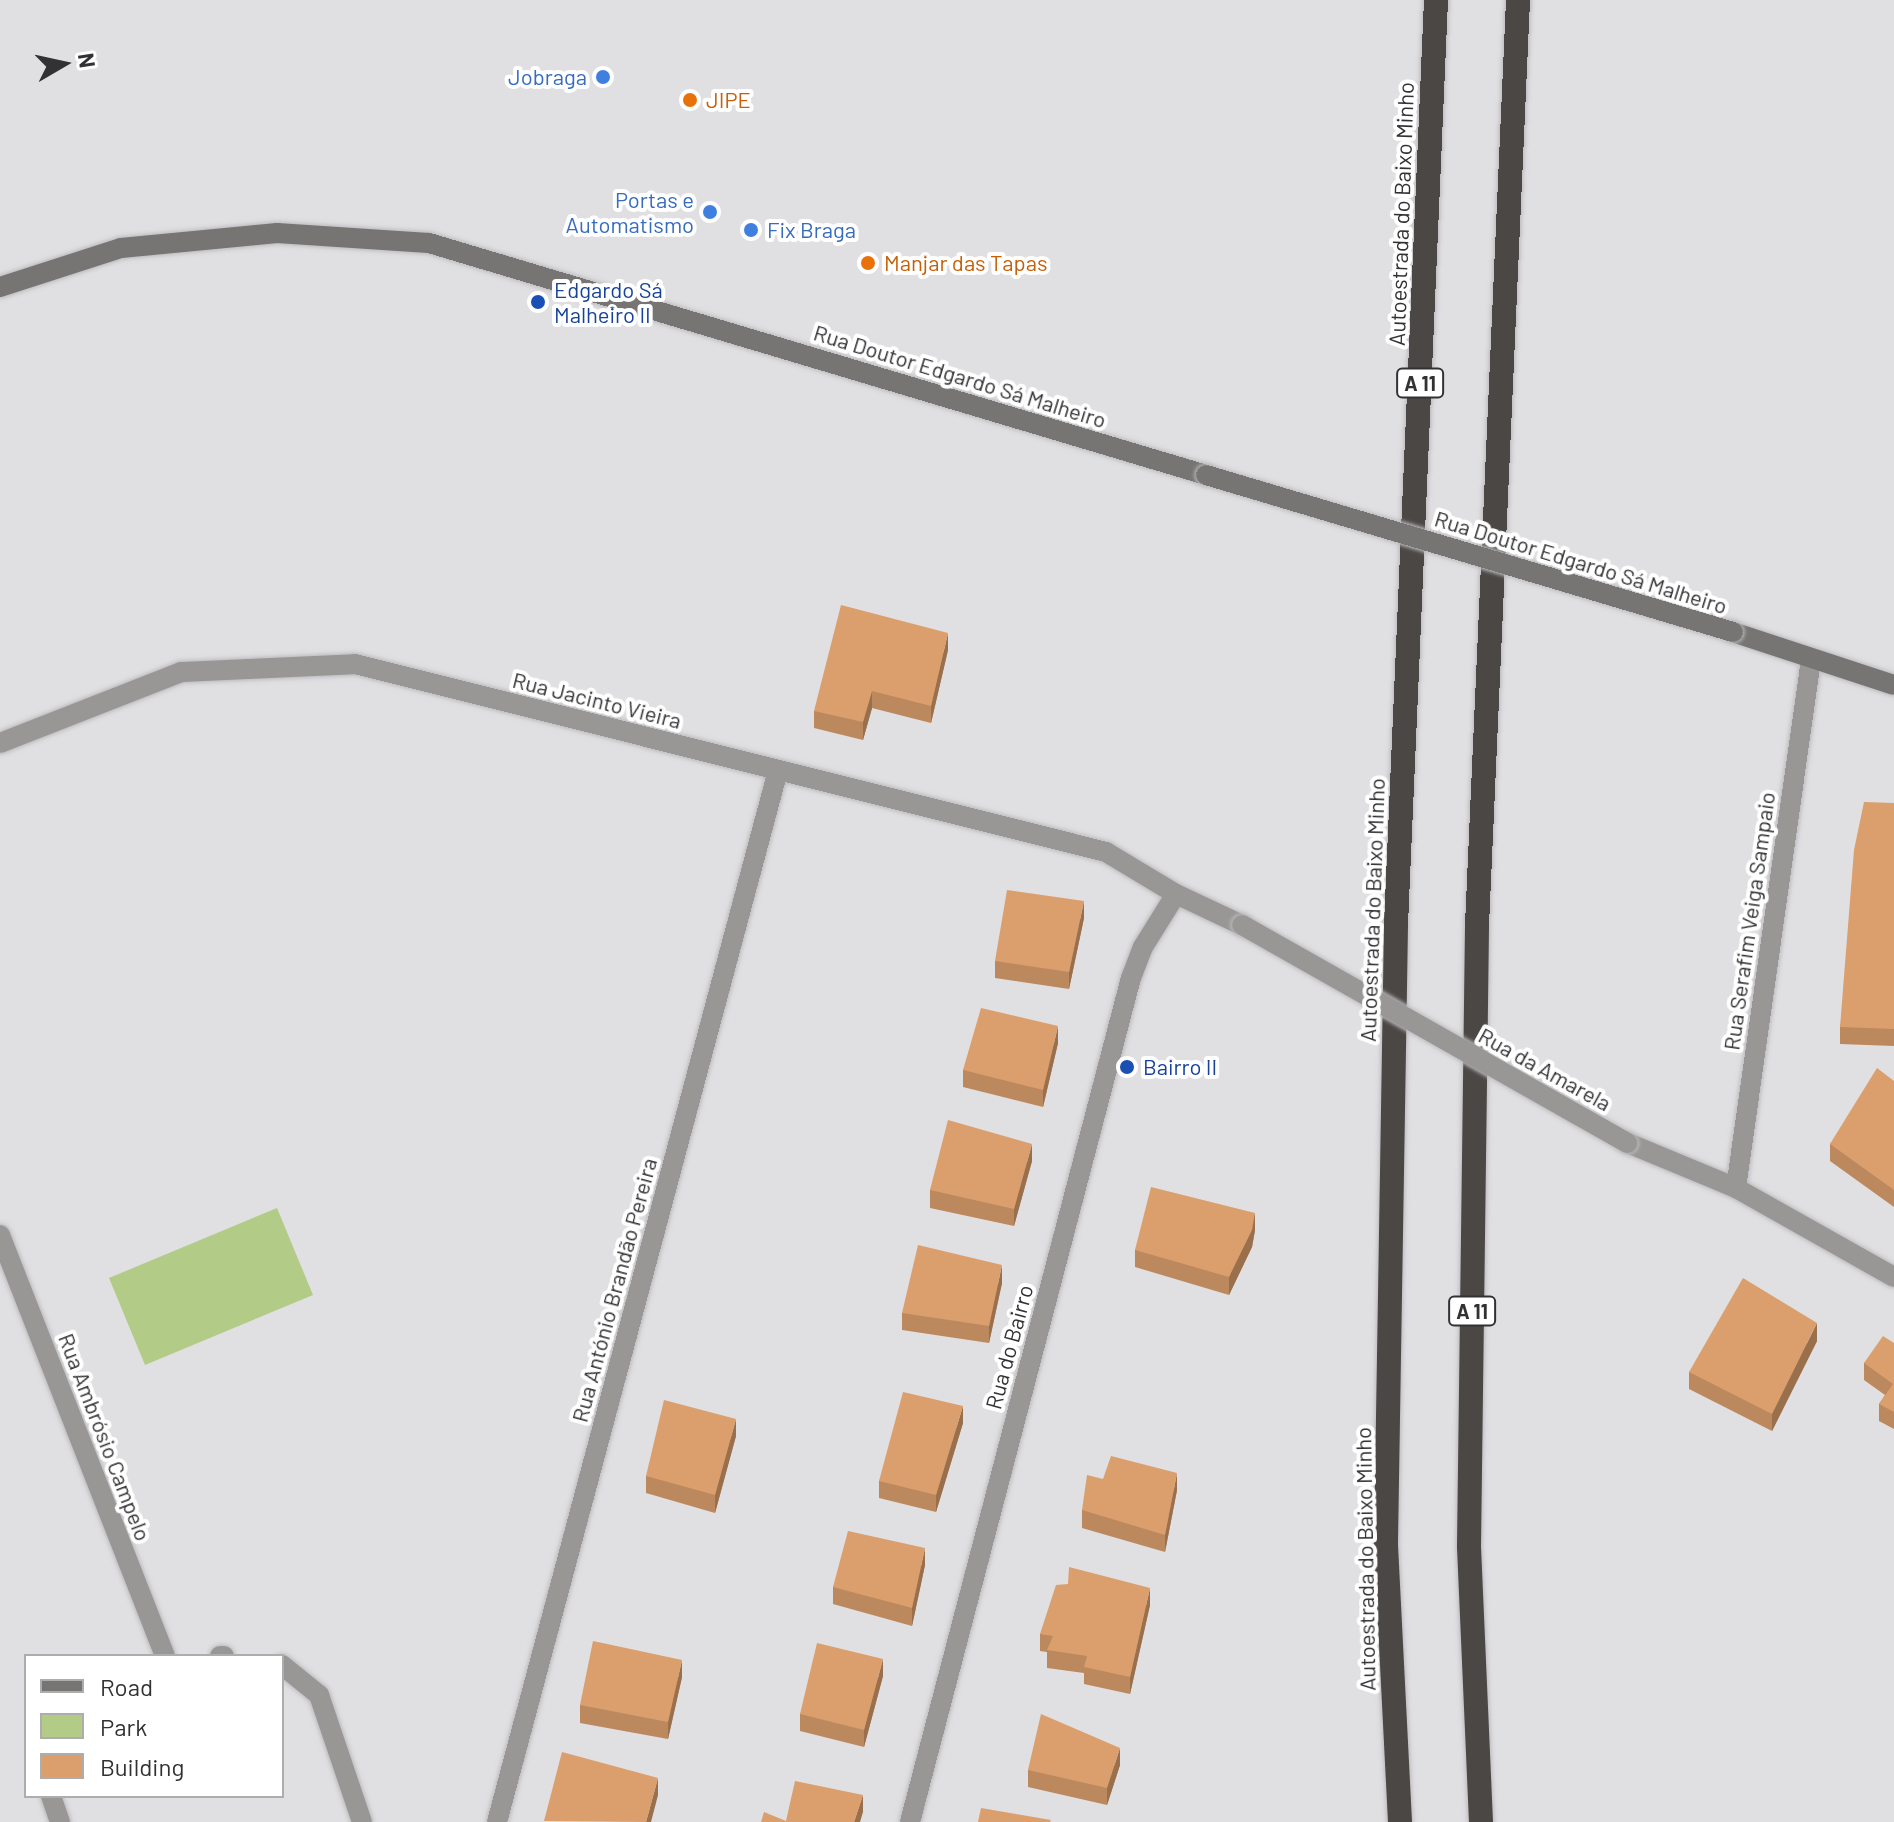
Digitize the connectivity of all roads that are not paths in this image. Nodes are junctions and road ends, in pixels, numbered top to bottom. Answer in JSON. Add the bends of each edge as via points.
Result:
{"nodes":[{"id":1,"x":1436,"y":0,"type":"edge"},
{"id":2,"x":1518,"y":0,"type":"edge"},
{"id":3,"x":0,"y":287,"type":"edge"},
{"id":4,"x":1811,"y":660,"type":"junction"},
{"id":5,"x":1894,"y":685,"type":"edge"},
{"id":6,"x":0,"y":743,"type":"edge"},
{"id":7,"x":778,"y":770,"type":"junction"},
{"id":8,"x":1176,"y":894,"type":"junction"},
{"id":9,"x":1736,"y":1188,"type":"junction"},
{"id":10,"x":0,"y":1235,"type":"edge"},
{"id":11,"x":1894,"y":1277,"type":"edge"},
{"id":12,"x":164,"y":1654,"type":"edge"},
{"id":13,"x":284,"y":1667,"type":"edge"},
{"id":14,"x":52,"y":1798,"type":"edge"},
{"id":15,"x":60,"y":1822,"type":"edge"},
{"id":16,"x":362,"y":1822,"type":"edge"},
{"id":17,"x":497,"y":1822,"type":"edge"},
{"id":18,"x":910,"y":1822,"type":"edge"},
{"id":19,"x":1400,"y":1822,"type":"edge"},
{"id":20,"x":1481,"y":1822,"type":"edge"}],
"edges":[{"from":1,"to":19,"type":"highway","name":"Autoestrada do Baixo Minho","number":"A 11","via":[[1396,924],[1386,1541]]},
{"from":2,"to":20,"type":"highway","number":"A 11","via":[[1477,925],[1469,1546]]},
{"from":3,"to":4,"type":"street","name":"Rua Doutor Edgardo Sá Malheiro","bridge":true,"via":[[137,246],[277,233],[429,243],[1733,632]]},
{"from":4,"to":5,"type":"street","name":"Rua Doutor Edgardo Sá Malheiro"},
{"from":4,"to":9,"type":"street","name":"Rua Serafim Veiga Sampaio"},
{"from":6,"to":7,"type":"street","name":"Rua Jacinto Vieira","via":[[181,672],[355,664]]},
{"from":7,"to":8,"type":"street","name":"Rua Jacinto Vieira","via":[[1106,852]]},
{"from":7,"to":17,"type":"street","name":"Rua António Brandão Pereira"},
{"from":8,"to":9,"type":"street","name":"Rua da Amarela","bridge":true,"via":[[1242,925],[1628,1143]]},
{"from":8,"to":18,"type":"street","name":"Rua do Bairro","via":[[1143,947],[1131,978]]},
{"from":9,"to":11,"type":"street","name":"Rua da Amarela"},
{"from":10,"to":12,"type":"street","name":"Rua Ambrósio Campelo"},
{"from":13,"to":16,"type":"street","via":[[319,1695]]},
{"from":14,"to":15,"type":"street"}]}
